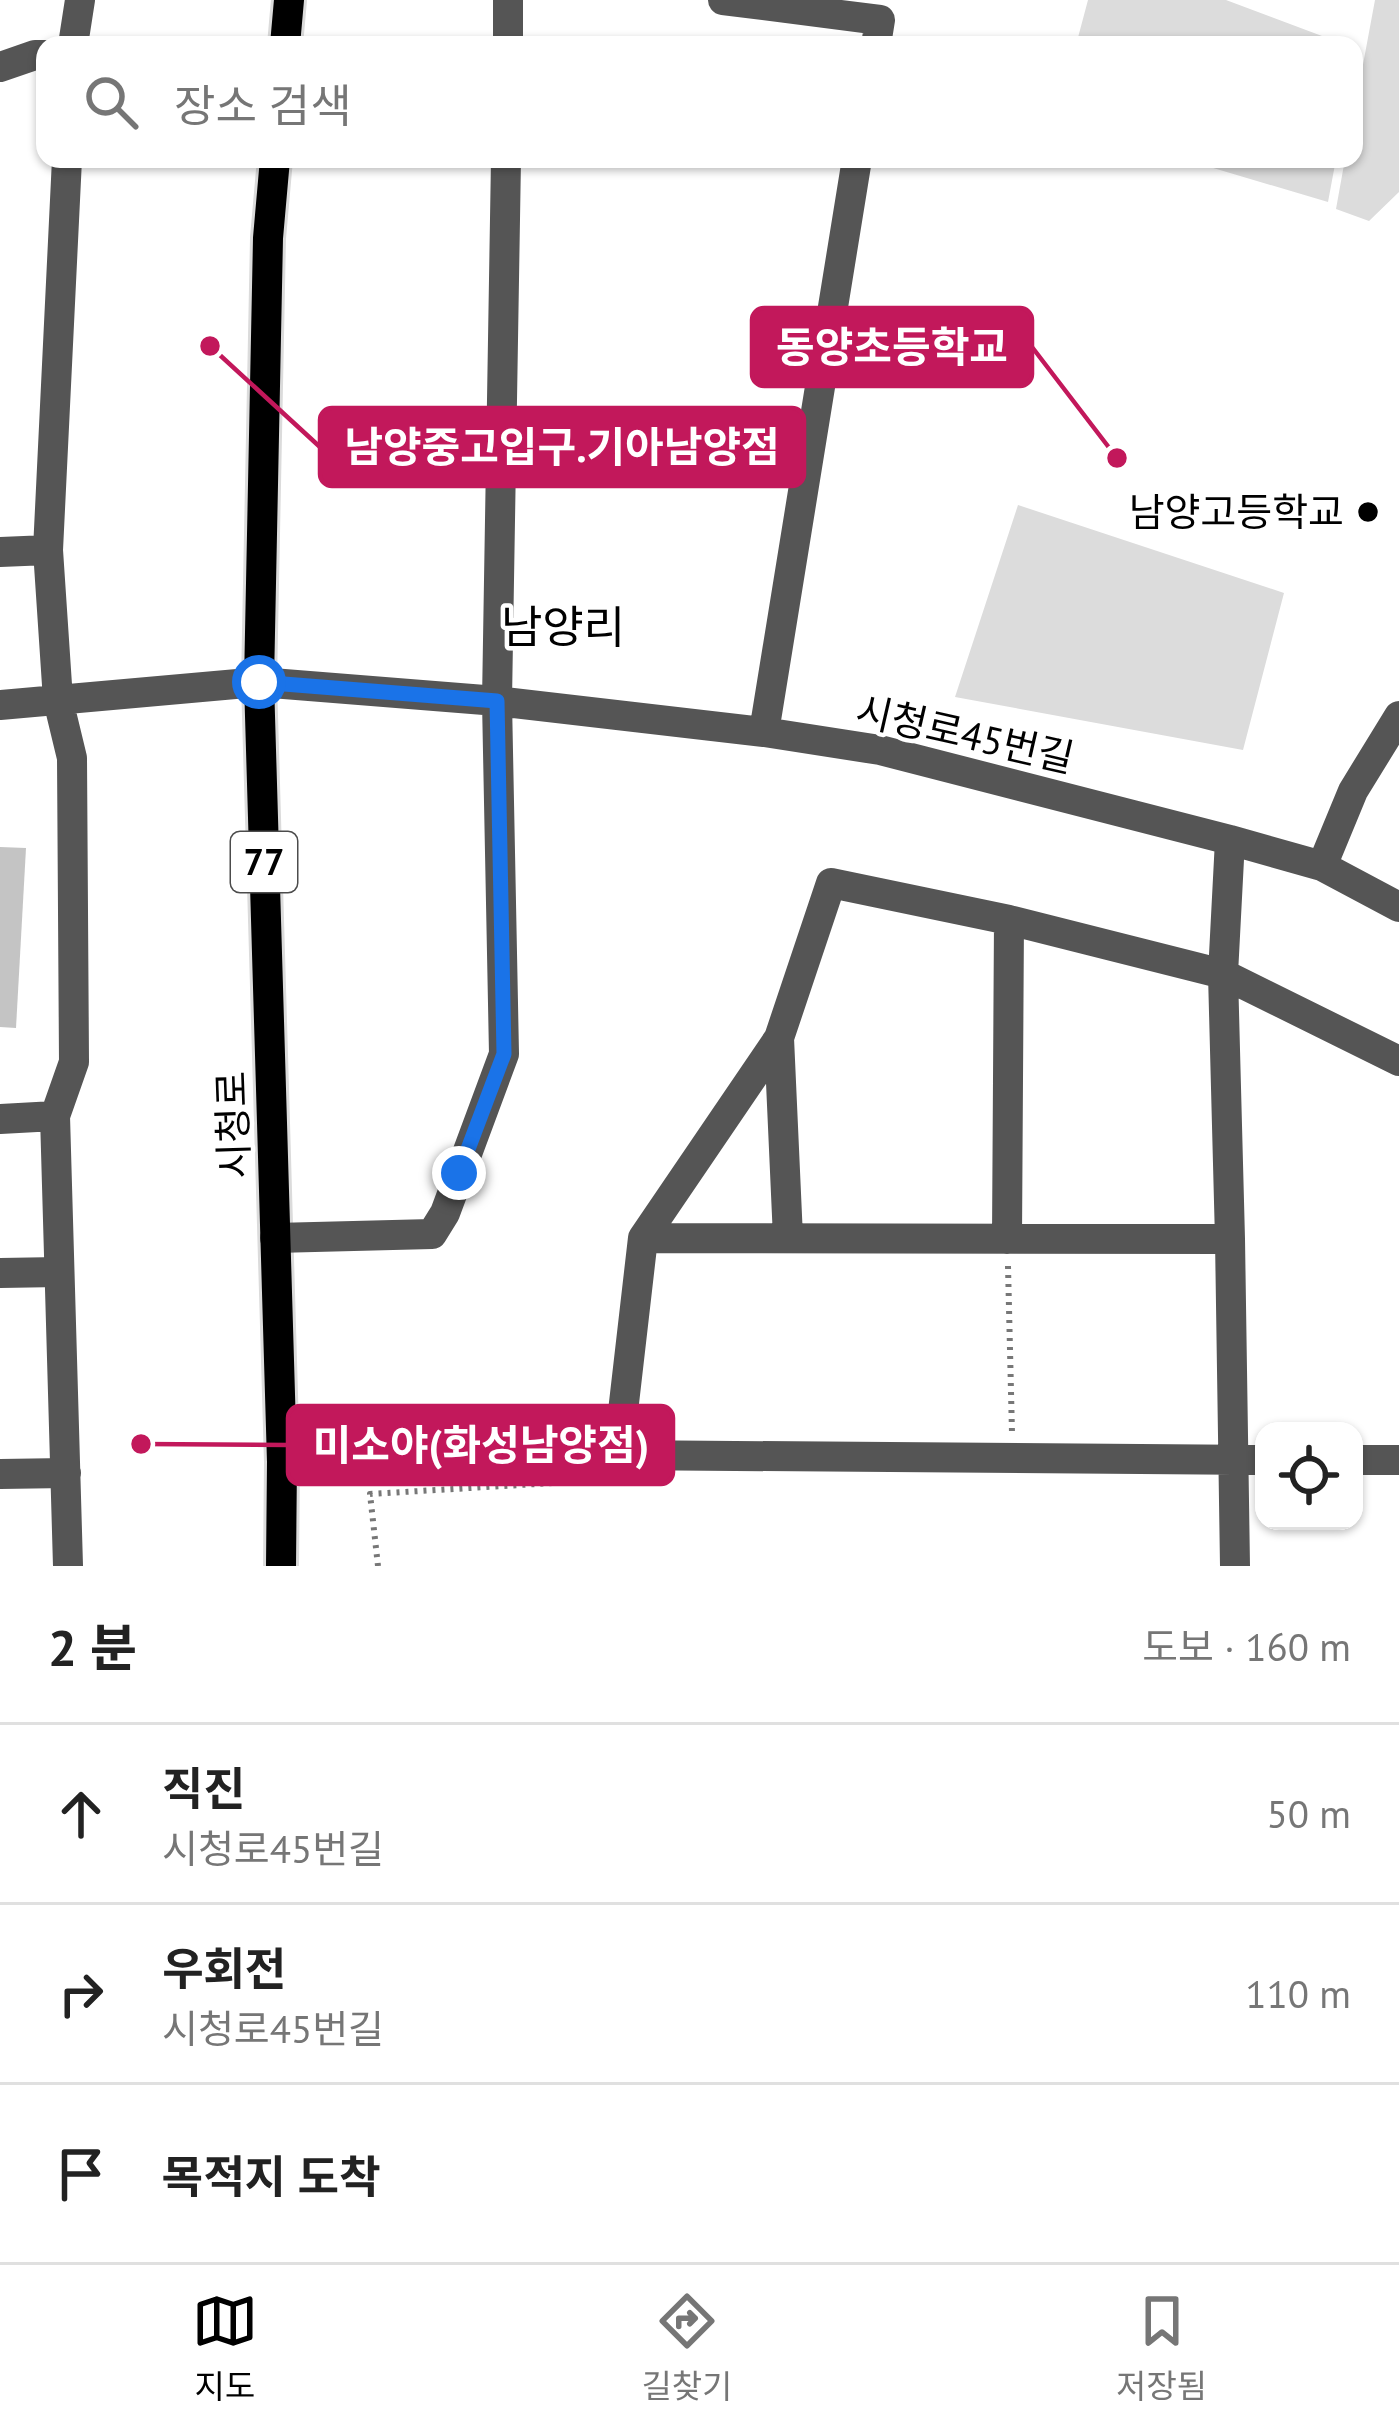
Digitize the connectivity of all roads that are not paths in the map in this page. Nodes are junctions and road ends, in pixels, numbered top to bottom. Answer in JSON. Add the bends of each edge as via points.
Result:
{"nodes":[{"id":1,"x":80,"y":0,"type":"edge"},
{"id":2,"x":289,"y":0,"type":"edge"},
{"id":3,"x":508,"y":0,"type":"edge"},
{"id":4,"x":723,"y":0,"type":"edge"},
{"id":5,"x":74,"y":36,"type":"edge"},
{"id":6,"x":286,"y":36,"type":"edge"},
{"id":7,"x":508,"y":36,"type":"edge"},
{"id":8,"x":877,"y":36,"type":"edge"},
{"id":9,"x":36,"y":55,"type":"edge"},
{"id":10,"x":0,"y":67,"type":"edge"},
{"id":11,"x":67,"y":168,"type":"edge"},
{"id":12,"x":274,"y":168,"type":"edge"},
{"id":13,"x":506,"y":168,"type":"edge"},
{"id":14,"x":856,"y":168,"type":"edge"},
{"id":15,"x":48,"y":550,"type":"junction"},
{"id":16,"x":0,"y":551,"type":"edge"},
{"id":17,"x":259,"y":682,"type":"junction"},
{"id":18,"x":58,"y":700,"type":"junction"},
{"id":19,"x":497,"y":701,"type":"junction"},
{"id":20,"x":0,"y":705,"type":"edge"},
{"id":21,"x":1399,"y":716,"type":"edge"},
{"id":22,"x":764,"y":732,"type":"junction"},
{"id":23,"x":1230,"y":840,"type":"junction"},
{"id":24,"x":1322,"y":866,"type":"junction"},
{"id":25,"x":1399,"y":907,"type":"edge"},
{"id":26,"x":1009,"y":920,"type":"junction"},
{"id":27,"x":1223,"y":974,"type":"junction"},
{"id":28,"x":779,"y":1038,"type":"junction"},
{"id":29,"x":1399,"y":1061,"type":"edge"},
{"id":30,"x":55,"y":1116,"type":"junction"},
{"id":31,"x":0,"y":1119,"type":"edge"},
{"id":32,"x":275,"y":1238,"type":"junction"},
{"id":33,"x":643,"y":1238,"type":"junction"},
{"id":34,"x":788,"y":1238,"type":"junction"},
{"id":35,"x":1007,"y":1239,"type":"junction"},
{"id":36,"x":1230,"y":1239,"type":"junction"},
{"id":37,"x":59,"y":1272,"type":"junction"},
{"id":38,"x":0,"y":1273,"type":"edge"},
{"id":39,"x":1248,"y":1460,"type":"edge"},
{"id":40,"x":1363,"y":1460,"type":"edge"},
{"id":41,"x":1399,"y":1460,"type":"edge"},
{"id":42,"x":0,"y":1474,"type":"edge"},
{"id":43,"x":66,"y":1474,"type":"junction"},
{"id":44,"x":68,"y":1566,"type":"edge"},
{"id":45,"x":281,"y":1566,"type":"edge"},
{"id":46,"x":1234,"y":1566,"type":"edge"}],
"edges":[{"from":1,"to":5,"type":"street"},
{"from":2,"to":6,"type":"main road"},
{"from":3,"to":7,"type":"street"},
{"from":4,"to":8,"type":"street","via":[[880,20]]},
{"from":9,"to":10,"type":"street"},
{"from":11,"to":15,"type":"street"},
{"from":12,"to":17,"type":"main road","name":"시청로","number":"77"},
{"from":13,"to":19,"type":"street"},
{"from":14,"to":22,"type":"street"},
{"from":15,"to":16,"type":"street"},
{"from":15,"to":18,"type":"street"},
{"from":17,"to":18,"type":"street"},
{"from":17,"to":19,"type":"street","name":"시청로45번길"},
{"from":17,"to":32,"type":"main road","name":"시청로","number":"77"},
{"from":18,"to":20,"type":"street"},
{"from":18,"to":30,"type":"street","via":[[71,758],[74,1062]]},
{"from":19,"to":22,"type":"street","name":"시청로45번길"},
{"from":19,"to":32,"type":"street","via":[[504,1054],[445,1213],[432,1234]]},
{"from":21,"to":24,"type":"street","via":[[1353,791]]},
{"from":22,"to":23,"type":"street","name":"시청로45번길","via":[[880,749]]},
{"from":23,"to":24,"type":"street","name":"시청로45번길"},
{"from":23,"to":27,"type":"street"},
{"from":24,"to":25,"type":"street","name":"시청로45번길"},
{"from":26,"to":27,"type":"street"},
{"from":26,"to":28,"type":"street","via":[[831,883]]},
{"from":26,"to":35,"type":"street"},
{"from":27,"to":29,"type":"street"},
{"from":27,"to":36,"type":"street"},
{"from":28,"to":33,"type":"street"},
{"from":28,"to":34,"type":"street"},
{"from":30,"to":31,"type":"street"},
{"from":30,"to":37,"type":"street"},
{"from":32,"to":45,"type":"main road","name":"시청로","number":"77"},
{"from":33,"to":34,"type":"street"},
{"from":33,"to":39,"type":"street","via":[[617,1455]]},
{"from":34,"to":35,"type":"street"},
{"from":35,"to":36,"type":"street"},
{"from":36,"to":39,"type":"street"},
{"from":37,"to":38,"type":"street"},
{"from":37,"to":43,"type":"street"},
{"from":39,"to":46,"type":"street"},
{"from":40,"to":41,"type":"street"},
{"from":42,"to":43,"type":"street"},
{"from":43,"to":44,"type":"street"}]}
